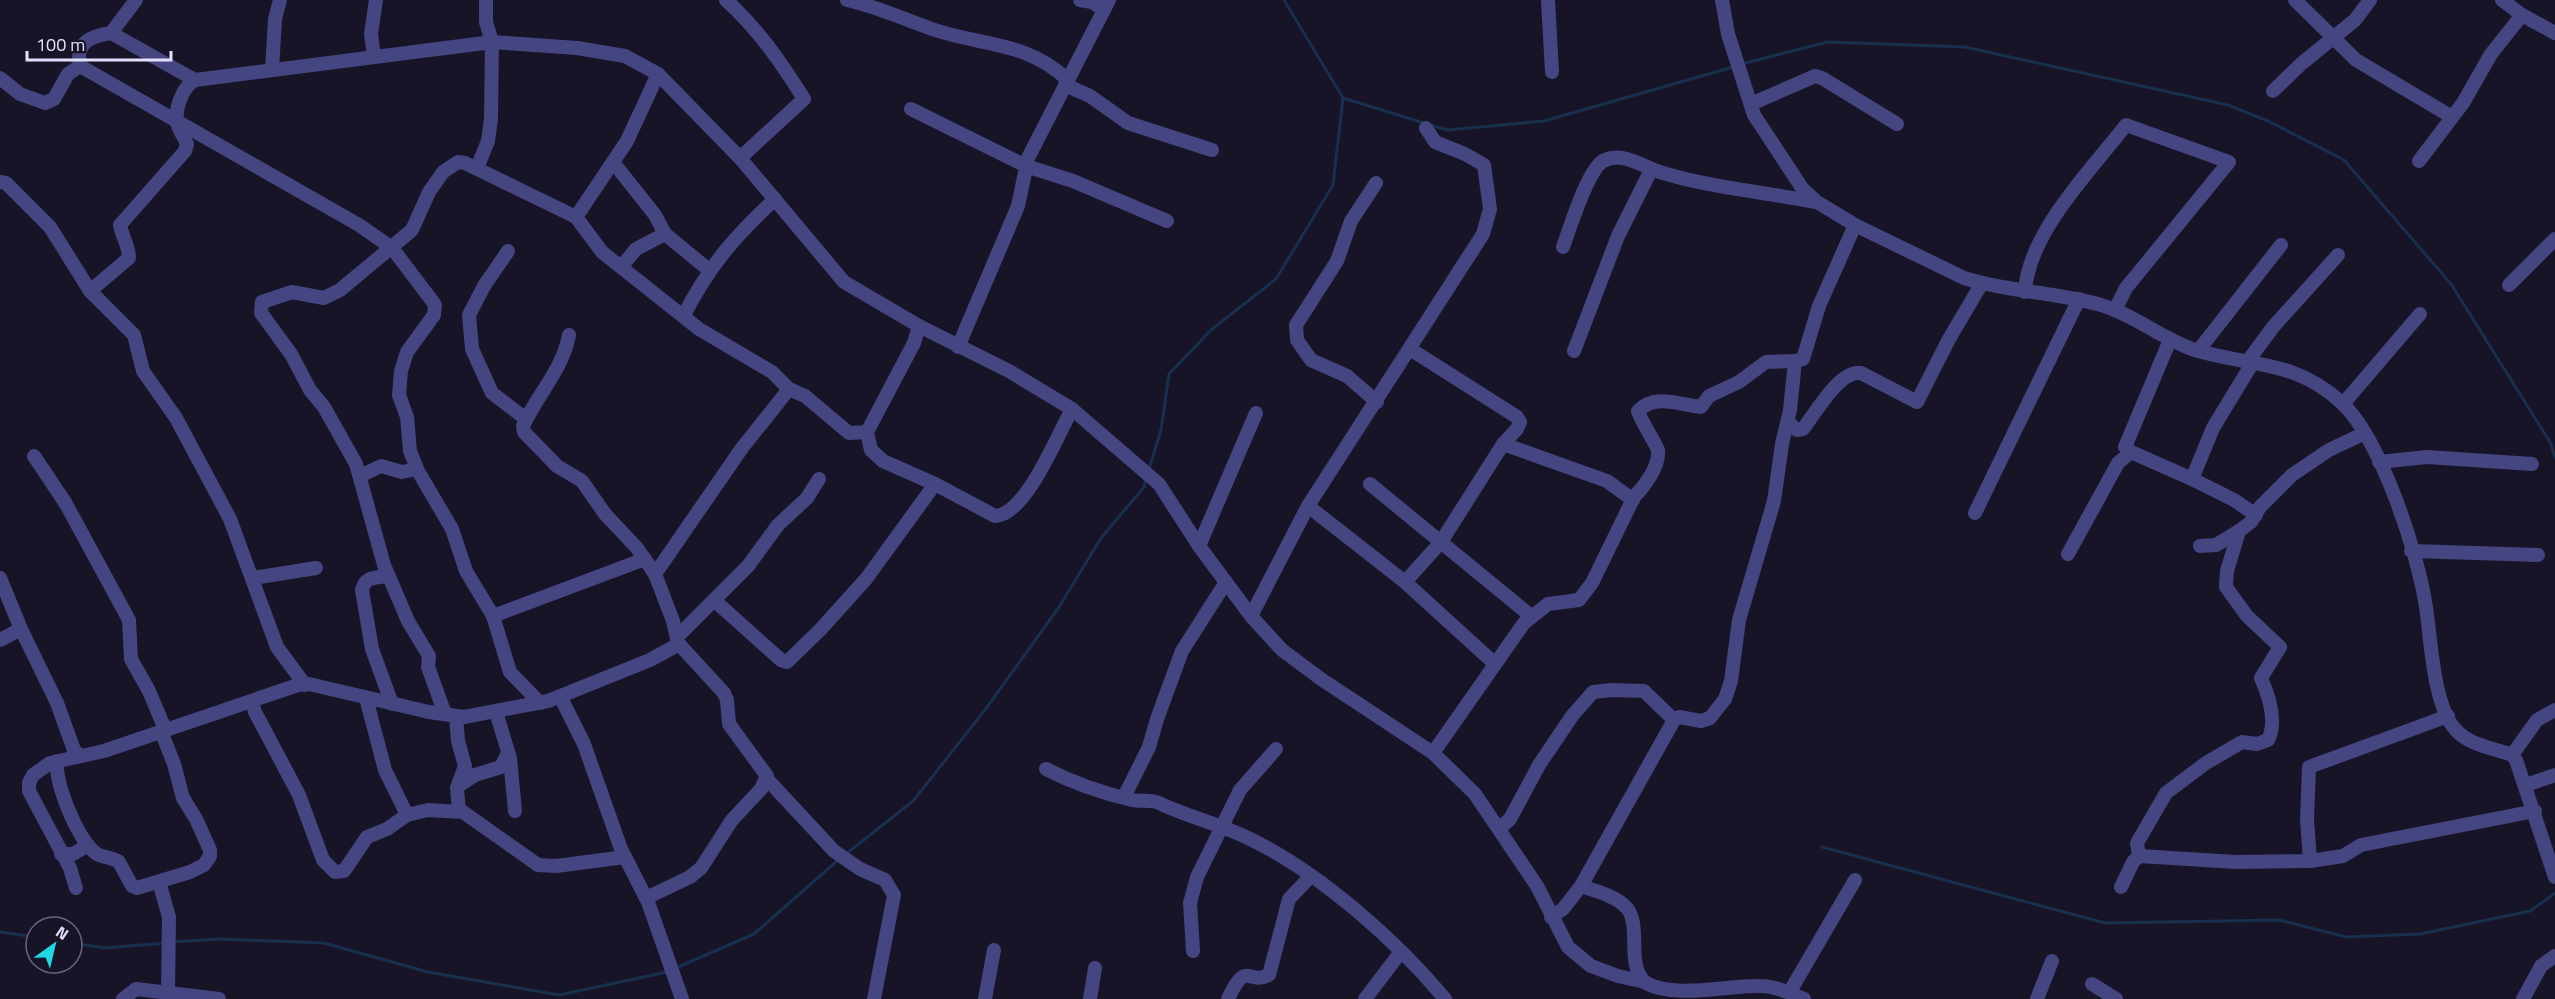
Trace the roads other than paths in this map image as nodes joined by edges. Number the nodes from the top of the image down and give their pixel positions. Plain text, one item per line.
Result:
1 (136, 0) edge
2 (280, 0) edge
3 (376, 0) edge
4 (486, 0) edge
5 (726, 0) edge
6 (848, 0) edge
7 (1080, 0) edge
8 (1548, 0) edge
9 (1722, 0) edge
10 (2295, 0) edge
11 (2370, 0) edge
12 (2502, 0) edge
13 (1106, 5) edge
14 (2522, 15) junction
15 (111, 33) junction
16 (2555, 33) edge
17 (2333, 38) junction
18 (492, 42) junction
19 (374, 57) junction
20 (80, 66) junction
21 (272, 70) junction
22 (1552, 72) dead end
23 (658, 74) junction
24 (0, 78) edge
25 (195, 80) junction
26 (1066, 82) junction
27 (2273, 91) dead end
28 (1751, 104) junction
29 (911, 109) dead end
30 (2452, 117) junction
31 (177, 123) junction
32 (1897, 124) dead end
33 (1426, 128) dead end
34 (1212, 150) dead end
35 (740, 158) junction
36 (2419, 161) dead end
37 (613, 162) junction
38 (1026, 166) junction
39 (477, 168) junction
40 (1651, 170) junction
41 (0, 182) edge
42 (1376, 183) dead end
43 (775, 199) junction
44 (1817, 202) junction
45 (576, 217) junction
46 (1167, 221) dead end
47 (1855, 225) junction
48 (665, 234) junction
49 (2555, 239) edge
50 (2282, 245) dead end
51 (1563, 247) dead end
52 (392, 248) junction
53 (508, 251) dead end
54 (2338, 255) dead end
55 (622, 266) junction
56 (709, 270) junction
57 (1982, 284) junction
58 (2509, 285) dead end
59 (90, 291) junction
60 (2025, 292) junction
61 (2079, 299) junction
62 (2115, 310) junction
63 (2421, 314) dead end
64 (684, 315) junction
65 (920, 326) junction
66 (569, 335) dead end
67 (2170, 340) junction
68 (957, 347) junction
69 (1410, 349) junction
70 (1574, 351) dead end
71 (2198, 351) junction
72 (1795, 361) junction
73 (2250, 361) junction
74 (789, 390) junction
75 (1377, 402) junction
76 (2343, 404) junction
77 (1072, 409) junction
78 (1256, 413) dead end
79 (526, 419) junction
80 (1788, 422) junction
81 (867, 432) junction
82 (2365, 433) junction
83 (1503, 444) junction
84 (2131, 452) junction
85 (34, 456) dead end
86 (2379, 462) junction
87 (2532, 464) dead end
88 (417, 469) junction
89 (360, 476) junction
90 (819, 479) dead end
91 (2192, 479) junction
92 (1370, 483) dead end
93 (935, 484) junction
94 (1633, 500) junction
95 (1308, 506) junction
96 (1976, 513) dead end
97 (2256, 515) junction
98 (2239, 531) junction
99 (1441, 542) junction
100 (1199, 546) junction
101 (2200, 546) dead end
102 (2411, 550) junction
103 (2068, 554) dead end
104 (2538, 555) dead end
105 (645, 559) junction
106 (316, 568) dead end
107 (655, 574) junction
108 (388, 576) junction
109 (0, 578) edge
110 (253, 578) junction
111 (1226, 582) junction
112 (1405, 582) junction
113 (715, 601) junction
114 (493, 616) junction
115 (1251, 616) junction
116 (1531, 616) junction
117 (21, 629) junction
118 (0, 640) edge
119 (678, 641) junction
120 (1494, 663) junction
121 (305, 685) junction
122 (560, 696) junction
123 (366, 698) junction
124 (252, 701) junction
125 (540, 703) junction
126 (392, 704) junction
127 (2555, 710) edge
128 (496, 712) junction
129 (450, 715) junction
130 (2448, 716) junction
131 (1674, 720) junction
132 (163, 730) junction
133 (1276, 749) dead end
134 (508, 753) junction
135 (1433, 753) junction
136 (79, 754) junction
137 (2512, 755) junction
138 (57, 761) junction
139 (1046, 769) dead end
140 (2555, 775) edge
141 (767, 779) junction
142 (2526, 785) junction
143 (458, 786) junction
144 (1124, 797) junction
145 (459, 811) junction
146 (515, 811) dead end
147 (2535, 811) junction
148 (407, 815) junction
149 (1223, 828) junction
150 (1499, 828) junction
151 (88, 845) junction
152 (61, 854) junction
153 (2139, 856) junction
154 (626, 857) junction
155 (2310, 861) junction
156 (1310, 877) junction
157 (2555, 877) edge
158 (1855, 880) dead end
159 (159, 882) junction
160 (1581, 886) junction
161 (2121, 887) dead end
162 (76, 888) dead end
163 (646, 898) junction
164 (1551, 917) junction
165 (994, 951) dead end
166 (1193, 951) dead end
167 (1400, 953) junction
168 (2555, 957) edge
169 (2052, 962) dead end
170 (1095, 968) dead end
171 (1645, 982) junction
172 (2092, 984) dead end
173 (168, 991) junction
174 (1789, 993) junction
175 (210, 998) edge
176 (123, 999) edge
177 (682, 999) edge
178 (874, 999) edge
179 (985, 999) edge
180 (1090, 999) edge
181 (1228, 999) edge
182 (1365, 999) edge
183 (1444, 999) edge
184 (1804, 999) edge
185 (2037, 999) edge
186 (2116, 999) edge
187 (2523, 999) edge

1 - 15 street
2 - 21 street
3 - 19 street
4 - 18 street
5 - 35 street
6 - 26 street
7 - 13 street
8 - 22 street
9 - 28 street
10 - 17 street
11 - 17 street
12 - 14 street
13 - 26 street
14 - 16 street
14 - 30 street
15 - 20 street
15 - 25 street
17 - 27 street
17 - 30 street
18 - 19 street
18 - 23 street
18 - 39 street
19 - 21 street
20 - 24 street
20 - 31 street
21 - 25 street
23 - 35 street
23 - 37 street
25 - 31 street
26 - 34 street
26 - 38 street
28 - 32 street
28 - 44 street
29 - 38 street
30 - 36 street
31 - 52 street
31 - 59 street
33 - 69 street
35 - 43 street
37 - 45 street
37 - 48 street
38 - 46 street
38 - 68 street
39 - 45 street
39 - 52 street
40 - 44 street
40 - 51 street
40 - 70 street
41 - 59 street
42 - 75 street
43 - 56 street
43 - 65 street
44 - 47 street
45 - 55 street
47 - 57 street
47 - 72 street
48 - 55 street
48 - 56 street
49 - 58 street
50 - 71 street
52 - 88 street
52 - 89 street
53 - 79 street
54 - 73 street
55 - 64 street
56 - 64 street
57 - 60 street
57 - 80 street
59 - 110 street
60 - 61 street
60 - 62 street
61 - 62 street
61 - 96 street
62 - 67 street
63 - 76 street
64 - 74 street
65 - 68 street
65 - 81 street
66 - 79 street
67 - 71 street
67 - 84 street
68 - 77 street
69 - 75 street
69 - 83 street
71 - 73 street
72 - 80 street
72 - 94 street
73 - 76 street
73 - 91 street
74 - 81 street
74 - 107 street
75 - 95 street
76 - 82 street
77 - 93 street
77 - 100 street
78 - 100 street
79 - 105 street
80 - 131 street
81 - 93 street
82 - 86 street
82 - 97 street
83 - 94 street
83 - 99 street
84 - 91 street
84 - 103 street
85 - 132 street
86 - 87 street
86 - 102 street
88 - 89 street
88 - 114 street
89 - 108 street
90 - 113 street
91 - 97 street
92 - 99 street
93 - 113 street
94 - 116 street
95 - 112 street
95 - 115 street
97 - 98 street
98 - 101 street
98 - 153 street
99 - 112 street
99 - 116 street
100 - 111 street
102 - 104 street
102 - 130 street
105 - 107 street
105 - 114 street
106 - 110 street
107 - 119 street
108 - 126 street
108 - 129 street
109 - 117 street
110 - 121 street
111 - 115 street
111 - 144 street
112 - 120 street
113 - 119 street
114 - 125 street
115 - 135 street
116 - 120 street
117 - 118 street
117 - 136 street
119 - 122 street
119 - 141 street
120 - 135 street
121 - 123 street
121 - 124 street
122 - 125 street
122 - 154 street
123 - 126 street
123 - 148 street
124 - 132 street
124 - 148 street
125 - 128 street
126 - 129 street
127 - 137 street
128 - 129 street
128 - 134 street
129 - 143 street
130 - 137 street
130 - 155 street
131 - 150 street
131 - 160 street
132 - 136 street
132 - 159 street
133 - 149 street
134 - 143 street
134 - 146 street
135 - 150 street
136 - 138 street
137 - 142 street
138 - 151 street
138 - 152 street
139 - 144 street
140 - 142 street
141 - 163 street
141 - 178 street
142 - 147 street
143 - 145 street
144 - 149 street
145 - 148 street
145 - 154 street
147 - 155 street
147 - 157 street
149 - 156 street
149 - 166 street
150 - 164 street
151 - 152 street
151 - 159 street
152 - 162 street
153 - 155 street
153 - 161 street
154 - 163 street
156 - 167 street
156 - 181 street
158 - 174 street
159 - 173 street
160 - 164 street
160 - 171 street
163 - 177 street
164 - 171 street
165 - 179 street
167 - 182 street
167 - 183 street
168 - 187 street
169 - 185 street
170 - 180 street
171 - 174 street
172 - 186 street
173 - 175 street
173 - 176 street
174 - 184 street

